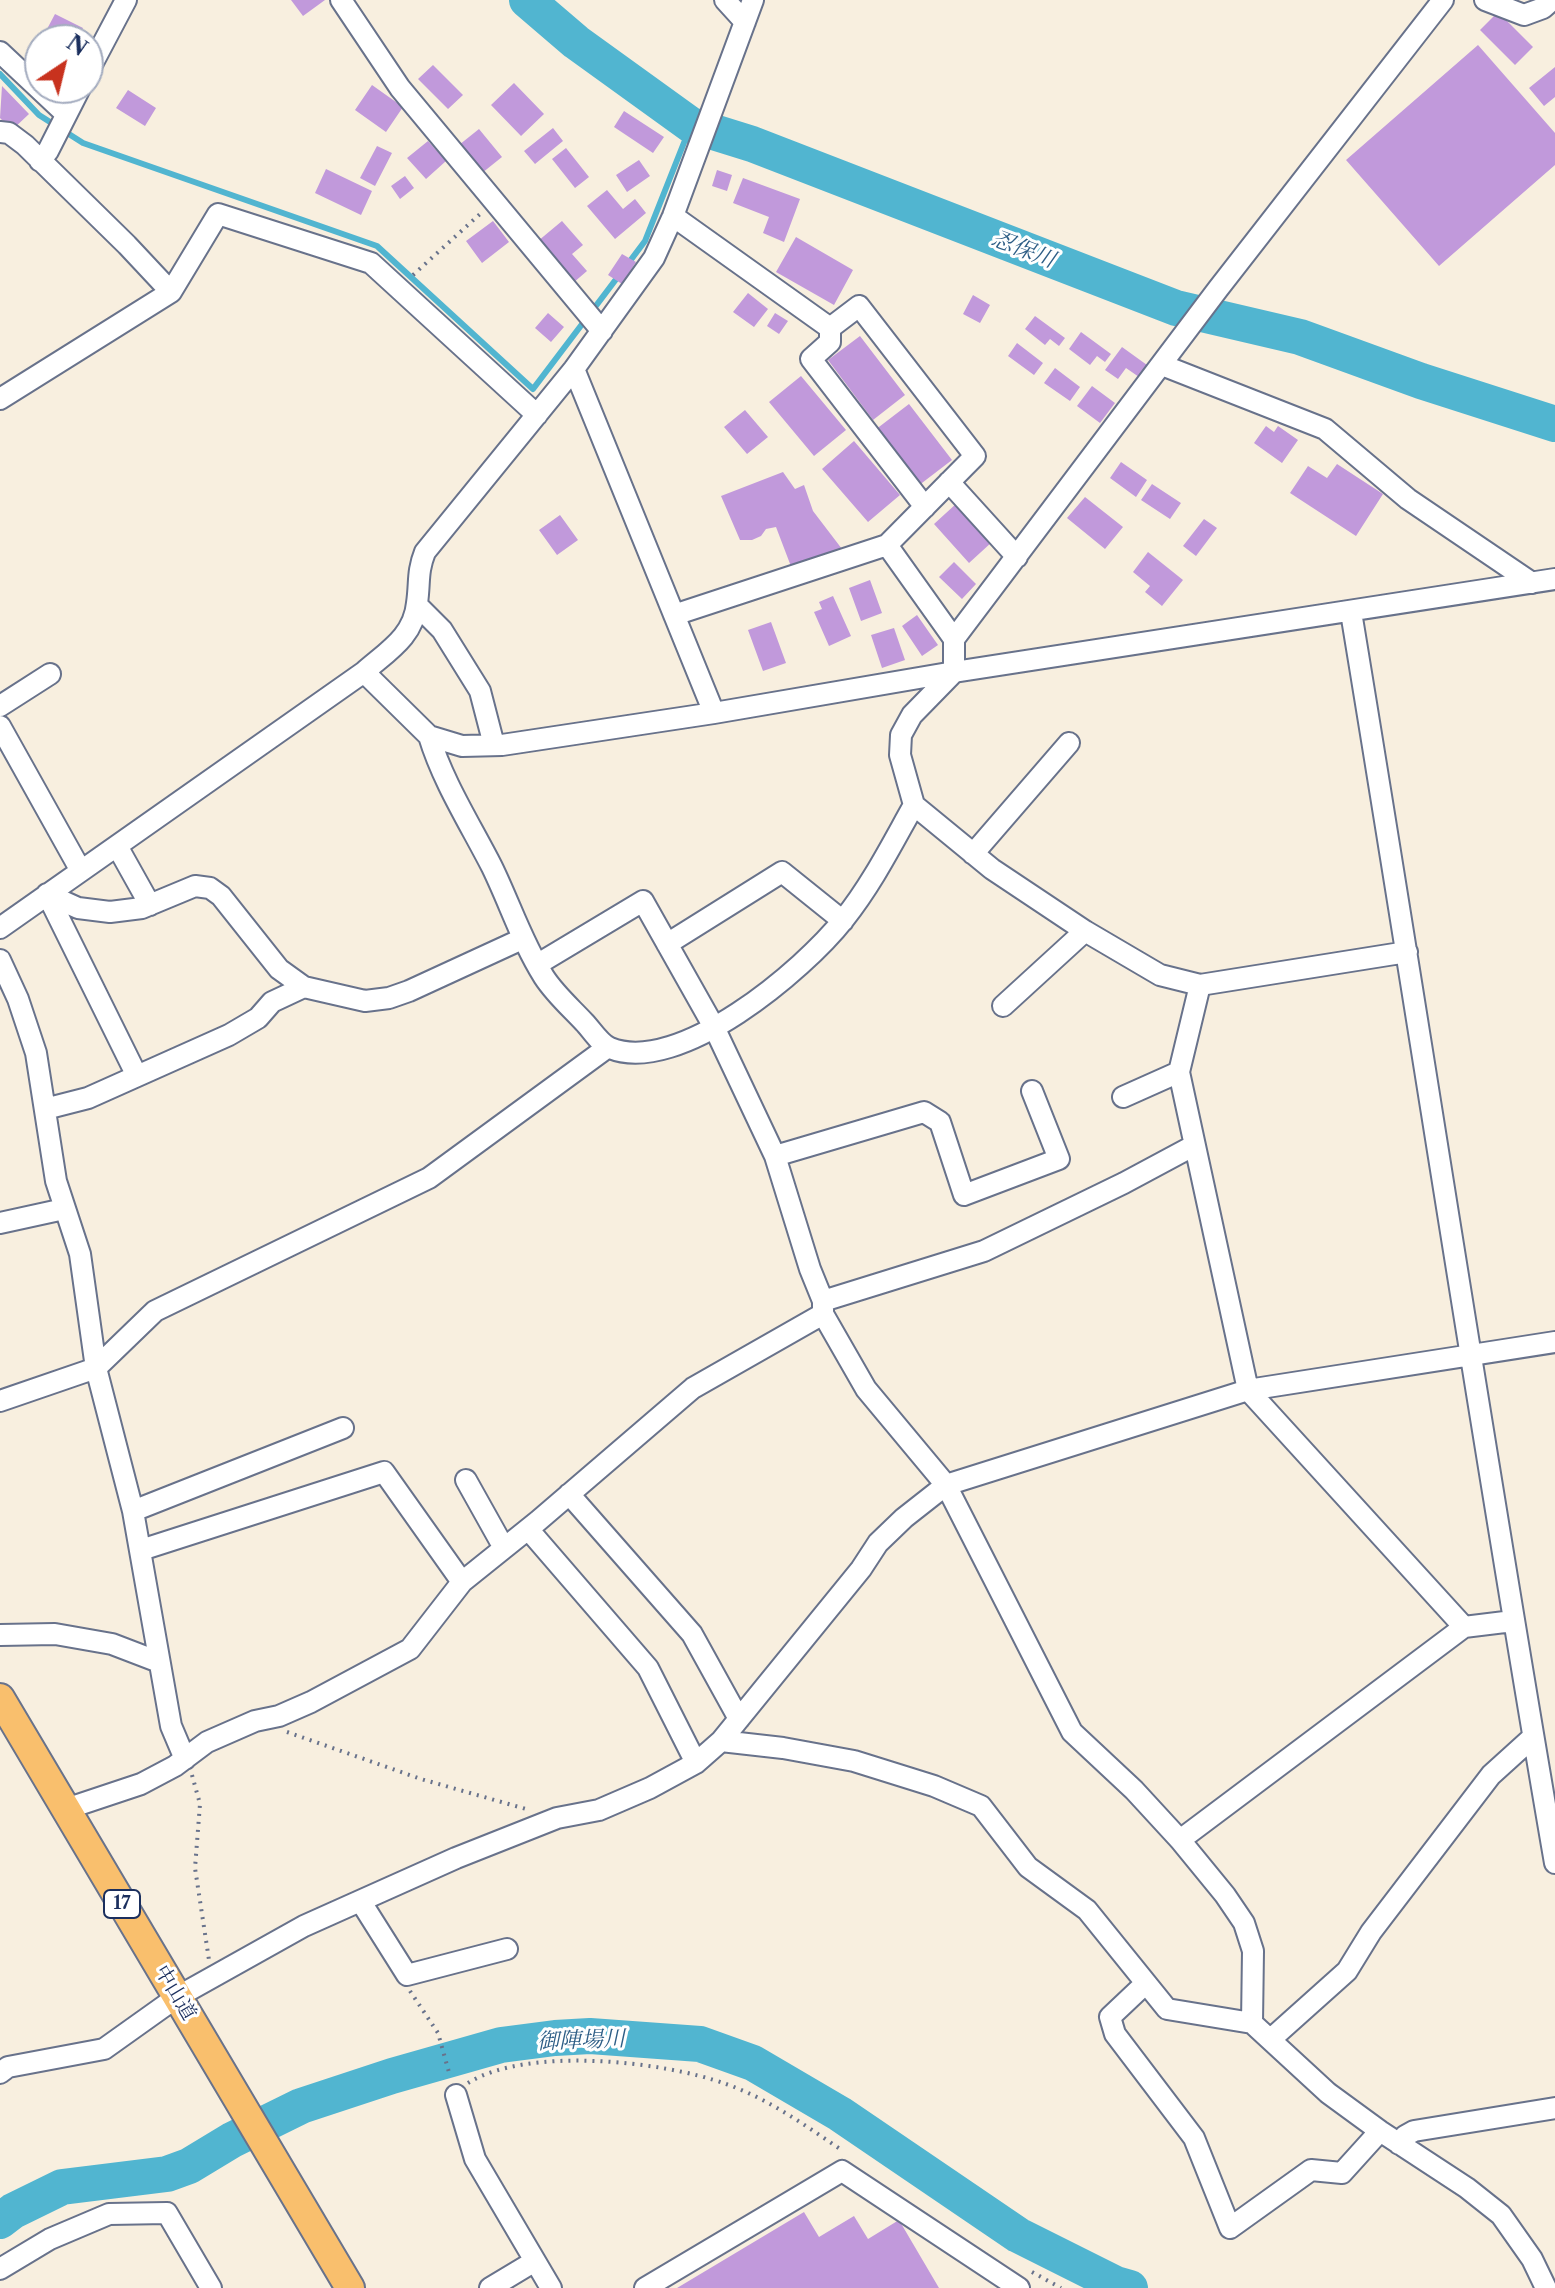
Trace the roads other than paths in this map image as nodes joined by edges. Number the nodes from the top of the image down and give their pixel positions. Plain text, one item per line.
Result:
1 (126, 0) edge
2 (341, 0) edge
3 (725, 0) edge
4 (753, 0) edge
5 (1443, 0) edge
6 (1485, 0) edge
7 (1552, 0) edge
8 (745, 22) junction
9 (104, 42) edge
10 (0, 52) edge
11 (71, 104) edge
12 (66, 114) junction
13 (0, 132) edge
14 (40, 161) junction
15 (673, 216) junction
16 (171, 292) junction
17 (830, 328) junction
18 (602, 331) junction
19 (1162, 365) junction
20 (574, 369) junction
21 (2, 395) edge
22 (537, 415) junction
23 (949, 482) junction
24 (925, 507) junction
25 (887, 545) junction
26 (1017, 557) junction
27 (1555, 579) edge
28 (1532, 583) junction
29 (417, 605) junction
30 (1351, 612) junction
31 (674, 615) junction
32 (954, 639) junction
33 (364, 672) junction
34 (954, 672) junction
35 (50, 674) dead end
36 (0, 706) edge
37 (714, 713) junction
38 (0, 726) edge
39 (429, 736) junction
40 (1069, 743) dead end
41 (494, 745) junction
42 (914, 805) junction
43 (117, 846) junction
44 (973, 854) junction
45 (81, 871) junction
46 (47, 894) junction
47 (150, 905) junction
48 (843, 921) junction
49 (0, 928) edge
50 (1085, 931) junction
51 (522, 939) junction
52 (667, 944) junction
53 (1407, 952) junction
54 (0, 960) edge
55 (538, 964) junction
56 (1200, 985) junction
57 (304, 987) junction
58 (1003, 1006) dead end
59 (714, 1027) junction
60 (608, 1047) junction
61 (1179, 1072) junction
62 (137, 1076) junction
63 (1032, 1091) dead end
64 (1123, 1097) dead end
65 (45, 1109) junction
66 (1193, 1146) junction
67 (775, 1156) junction
68 (64, 1209) junction
69 (0, 1223) edge
70 (823, 1308) junction
71 (1555, 1342) edge
72 (1470, 1356) junction
73 (96, 1368) junction
74 (1248, 1390) junction
75 (0, 1401) edge
76 (343, 1428) dead end
77 (466, 1480) dead end
78 (946, 1485) junction
79 (569, 1494) junction
80 (133, 1511) junction
81 (528, 1529) junction
82 (504, 1548) junction
83 (141, 1550) junction
84 (462, 1582) junction
85 (1513, 1621) junction
86 (1464, 1627) junction
87 (0, 1635) edge
88 (159, 1662) junction
89 (0, 1698) edge
90 (739, 1719) junction
91 (1533, 1737) junction
92 (721, 1741) junction
93 (185, 1759) junction
94 (696, 1763) junction
95 (66, 1809) junction
96 (1180, 1840) junction
97 (1555, 1863) edge
98 (361, 1902) junction
99 (507, 1949) dead end
100 (1146, 1983) junction
101 (177, 1997) junction
102 (1252, 2023) junction
103 (1271, 2039) junction
104 (0, 2073) edge
105 (454, 2088) road end
106 (1555, 2108) edge
107 (1380, 2131) junction
108 (1399, 2144) junction
109 (535, 2261) junction
110 (0, 2269) edge
111 (211, 2288) edge
112 (350, 2288) edge
113 (490, 2288) edge
114 (551, 2288) edge
115 (645, 2288) edge
116 (1019, 2288) edge
117 (1546, 2288) edge

1 - 9 street
2 - 18 street
3 - 8 street
4 - 8 street
5 - 19 street
6 - 7 street
8 - 15 street
10 - 12 street
11 - 12 street
12 - 14 street
13 - 14 street
14 - 16 street
15 - 17 street
15 - 18 street
16 - 21 street
16 - 22 street
17 - 23 street
17 - 24 street
18 - 20 street
19 - 26 street
19 - 28 street
20 - 22 street
20 - 31 street
22 - 29 street
23 - 24 street
23 - 26 street
24 - 25 street
25 - 31 street
25 - 32 street
26 - 32 street
27 - 28 street
28 - 30 street
29 - 33 street
29 - 41 street
30 - 34 street
30 - 53 street
31 - 37 street
32 - 34 street
33 - 39 street
33 - 43 street
34 - 37 street
34 - 42 street
35 - 36 street
37 - 41 street
38 - 45 street
39 - 41 street
39 - 51 street
40 - 44 street
42 - 44 street
42 - 48 street
43 - 45 street
43 - 47 street
44 - 50 street
45 - 46 street
46 - 47 street
46 - 49 street
46 - 62 street
47 - 57 street
48 - 52 street
48 - 59 street
50 - 56 street
50 - 58 street
51 - 55 street
51 - 57 street
52 - 55 street
52 - 59 street
53 - 56 street
53 - 72 street
54 - 65 street
55 - 60 street
56 - 61 street
57 - 62 street
59 - 60 street
59 - 67 street
60 - 73 street
61 - 64 street
61 - 66 street
62 - 65 street
63 - 67 street
65 - 68 street
66 - 70 street
66 - 74 street
67 - 70 street
68 - 69 street
68 - 73 street
70 - 78 street
70 - 79 street
71 - 72 street
72 - 74 street
72 - 85 street
73 - 75 street
73 - 80 street
74 - 78 street
74 - 86 street
76 - 80 street
77 - 82 street
78 - 90 street
78 - 96 street
79 - 81 street
79 - 90 street
80 - 83 street
81 - 82 street
81 - 94 street
82 - 84 street
83 - 84 street
83 - 88 street
84 - 93 street
85 - 86 street
85 - 91 street
86 - 96 street
87 - 88 street
88 - 93 street
89 - 95 highway, 中山道 / 17
90 - 92 street
91 - 97 street
91 - 103 street
92 - 94 street
92 - 100 street
93 - 95 street
94 - 98 street
95 - 101 highway, 中山道 / 17
96 - 102 street
98 - 99 street
98 - 101 street
100 - 102 street
100 - 107 street
101 - 104 street
101 - 112 highway, 中山道 / 17
102 - 103 street
103 - 107 street
105 - 109 street
106 - 108 street
107 - 108 street
108 - 117 street
109 - 113 street
109 - 114 street
110 - 111 street
115 - 116 street

